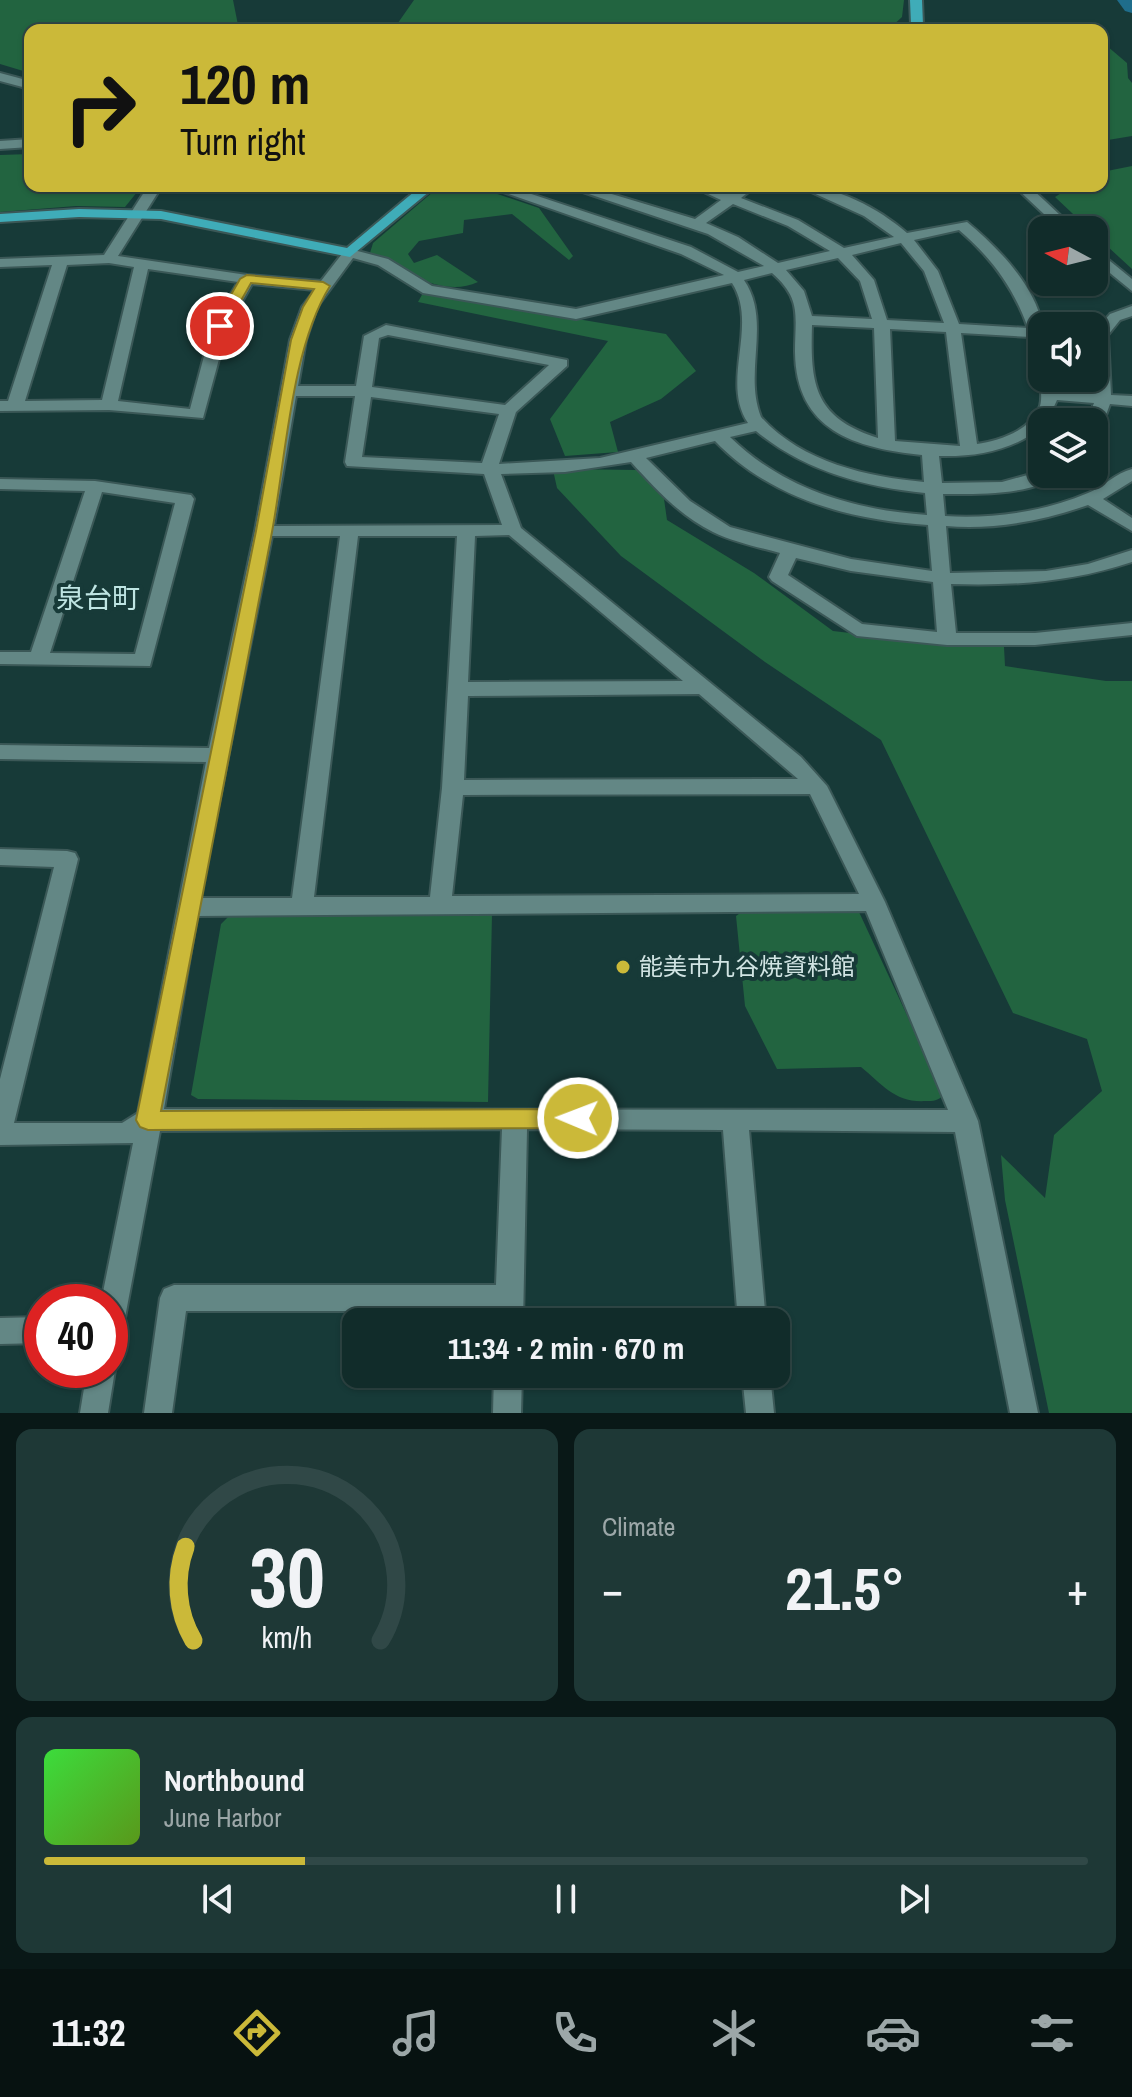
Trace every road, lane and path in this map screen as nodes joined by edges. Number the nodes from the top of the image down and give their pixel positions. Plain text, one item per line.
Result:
1 (916, 0) edge
2 (917, 24) edge
3 (0, 77) edge
4 (24, 83) edge
5 (24, 143) edge
6 (0, 145) edge
7 (151, 192) edge
8 (422, 192) edge
9 (511, 192) edge
10 (577, 192) edge
11 (595, 192) edge
12 (715, 192) edge
13 (740, 192) edge
14 (819, 192) edge
15 (1028, 192) edge
16 (732, 198) junction
17 (554, 206) junction
18 (138, 214) junction
19 (1054, 216) edge
20 (0, 218) edge
21 (695, 225) junction
22 (902, 237) junction
23 (841, 252) junction
24 (350, 253) junction
25 (109, 259) junction
26 (61, 260) junction
27 (0, 263) edge
28 (142, 263) junction
29 (1108, 265) edge
30 (772, 268) junction
31 (736, 278) junction
32 (247, 279) junction
33 (323, 286) junction
34 (1132, 287) edge
35 (1132, 311) edge
36 (1029, 312) edge
37 (805, 320) junction
38 (881, 324) junction
39 (953, 329) junction
40 (1028, 333) edge
41 (289, 391) junction
42 (364, 391) junction
43 (1050, 392) edge
44 (1073, 392) edge
45 (1103, 400) junction
46 (1132, 401) edge
47 (109, 405) junction
48 (7, 406) edge
49 (1100, 408) edge
50 (509, 410) junction
51 (759, 425) junction
52 (718, 434) junction
53 (887, 446) junction
54 (969, 449) junction
55 (930, 451) junction
56 (635, 456) junction
57 (490, 467) junction
58 (1132, 474) edge
59 (1028, 482) edge
60 (0, 484) edge
61 (95, 486) junction
62 (933, 487) junction
63 (1093, 500) junction
64 (936, 522) junction
65 (1132, 526) edge
66 (350, 529) junction
67 (466, 529) junction
68 (513, 530) junction
69 (264, 531) junction
70 (790, 551) junction
71 (1132, 556) edge
72 (940, 577) junction
73 (1132, 629) edge
74 (947, 639) junction
75 (39, 657) junction
76 (0, 658) edge
77 (702, 687) junction
78 (458, 689) junction
79 (0, 752) edge
80 (218, 755) junction
81 (817, 786) junction
82 (453, 788) junction
83 (0, 857) edge
84 (874, 902) junction
85 (302, 905) junction
86 (440, 906) junction
87 (187, 907) junction
88 (515, 1118) junction
89 (148, 1120) junction
90 (735, 1120) junction
91 (965, 1121) junction
92 (0, 1131) edge
93 (117, 1284) edge
94 (454, 1308) edge
95 (510, 1308) edge
96 (751, 1308) edge
97 (24, 1330) edge
98 (0, 1331) edge
99 (98, 1388) edge
100 (508, 1388) edge
101 (757, 1388) edge
102 (94, 1413) edge
103 (158, 1413) edge
104 (507, 1413) edge
105 (760, 1413) edge
106 (1024, 1413) edge

1 - 2 main road
3 - 4 street
5 - 6 street
7 - 18 street
8 - 24 main road
9 - 17 street
10 - 17 street
11 - 21 street
12 - 16 street
13 - 16 street
14 - 22 street
15 - 19 street
16 - 21 street
16 - 23 street
17 - 31 street
18 - 20 main road
18 - 24 main road
18 - 25 street
21 - 30 street
22 - 23 street
22 - 36 street
22 - 39 street
23 - 30 street
23 - 38 street
24 - 31 street
24 - 33 street
25 - 26 street
25 - 28 street
26 - 27 street
26 - 48 street
28 - 32 street
28 - 47 street
29 - 34 street
30 - 31 street
30 - 37 street
31 - 51 street
32 - 33 street
32 - 47 street
33 - 41 street
35 - 45 street
37 - 38 street
37 - 53 street
38 - 39 street
38 - 53 street
39 - 40 street
39 - 54 street
41 - 42 street
41 - 69 street
42 - 50 street
42 - 50 street
42 - 57 street
43 - 54 street
44 - 45 street
45 - 46 street
45 - 49 street
47 - 48 street
50 - 57 street
51 - 52 street
51 - 62 street
52 - 56 street
52 - 64 street
53 - 55 street
54 - 55 street
55 - 62 street
56 - 57 street
56 - 70 street
57 - 68 street
58 - 63 street
59 - 62 street
60 - 61 street
61 - 75 street
61 - 75 street
62 - 64 street
63 - 64 street
63 - 65 street
64 - 72 street
66 - 67 street
66 - 69 street
66 - 85 street
67 - 68 street
67 - 78 street
68 - 77 street
69 - 80 street
70 - 72 street
70 - 74 street
71 - 72 street
72 - 74 street
73 - 74 street
75 - 76 street
77 - 78 street
77 - 81 street
78 - 82 street
79 - 80 street
80 - 87 street
81 - 82 street
81 - 84 street
82 - 86 street
83 - 92 street
84 - 86 street
84 - 91 street
85 - 86 street
85 - 87 street
87 - 89 street
88 - 89 street
88 - 90 street
88 - 95 street
89 - 92 street
89 - 93 street
90 - 91 street
90 - 96 street
91 - 106 street
94 - 103 street
97 - 98 street
99 - 102 street
100 - 104 street
101 - 105 street

